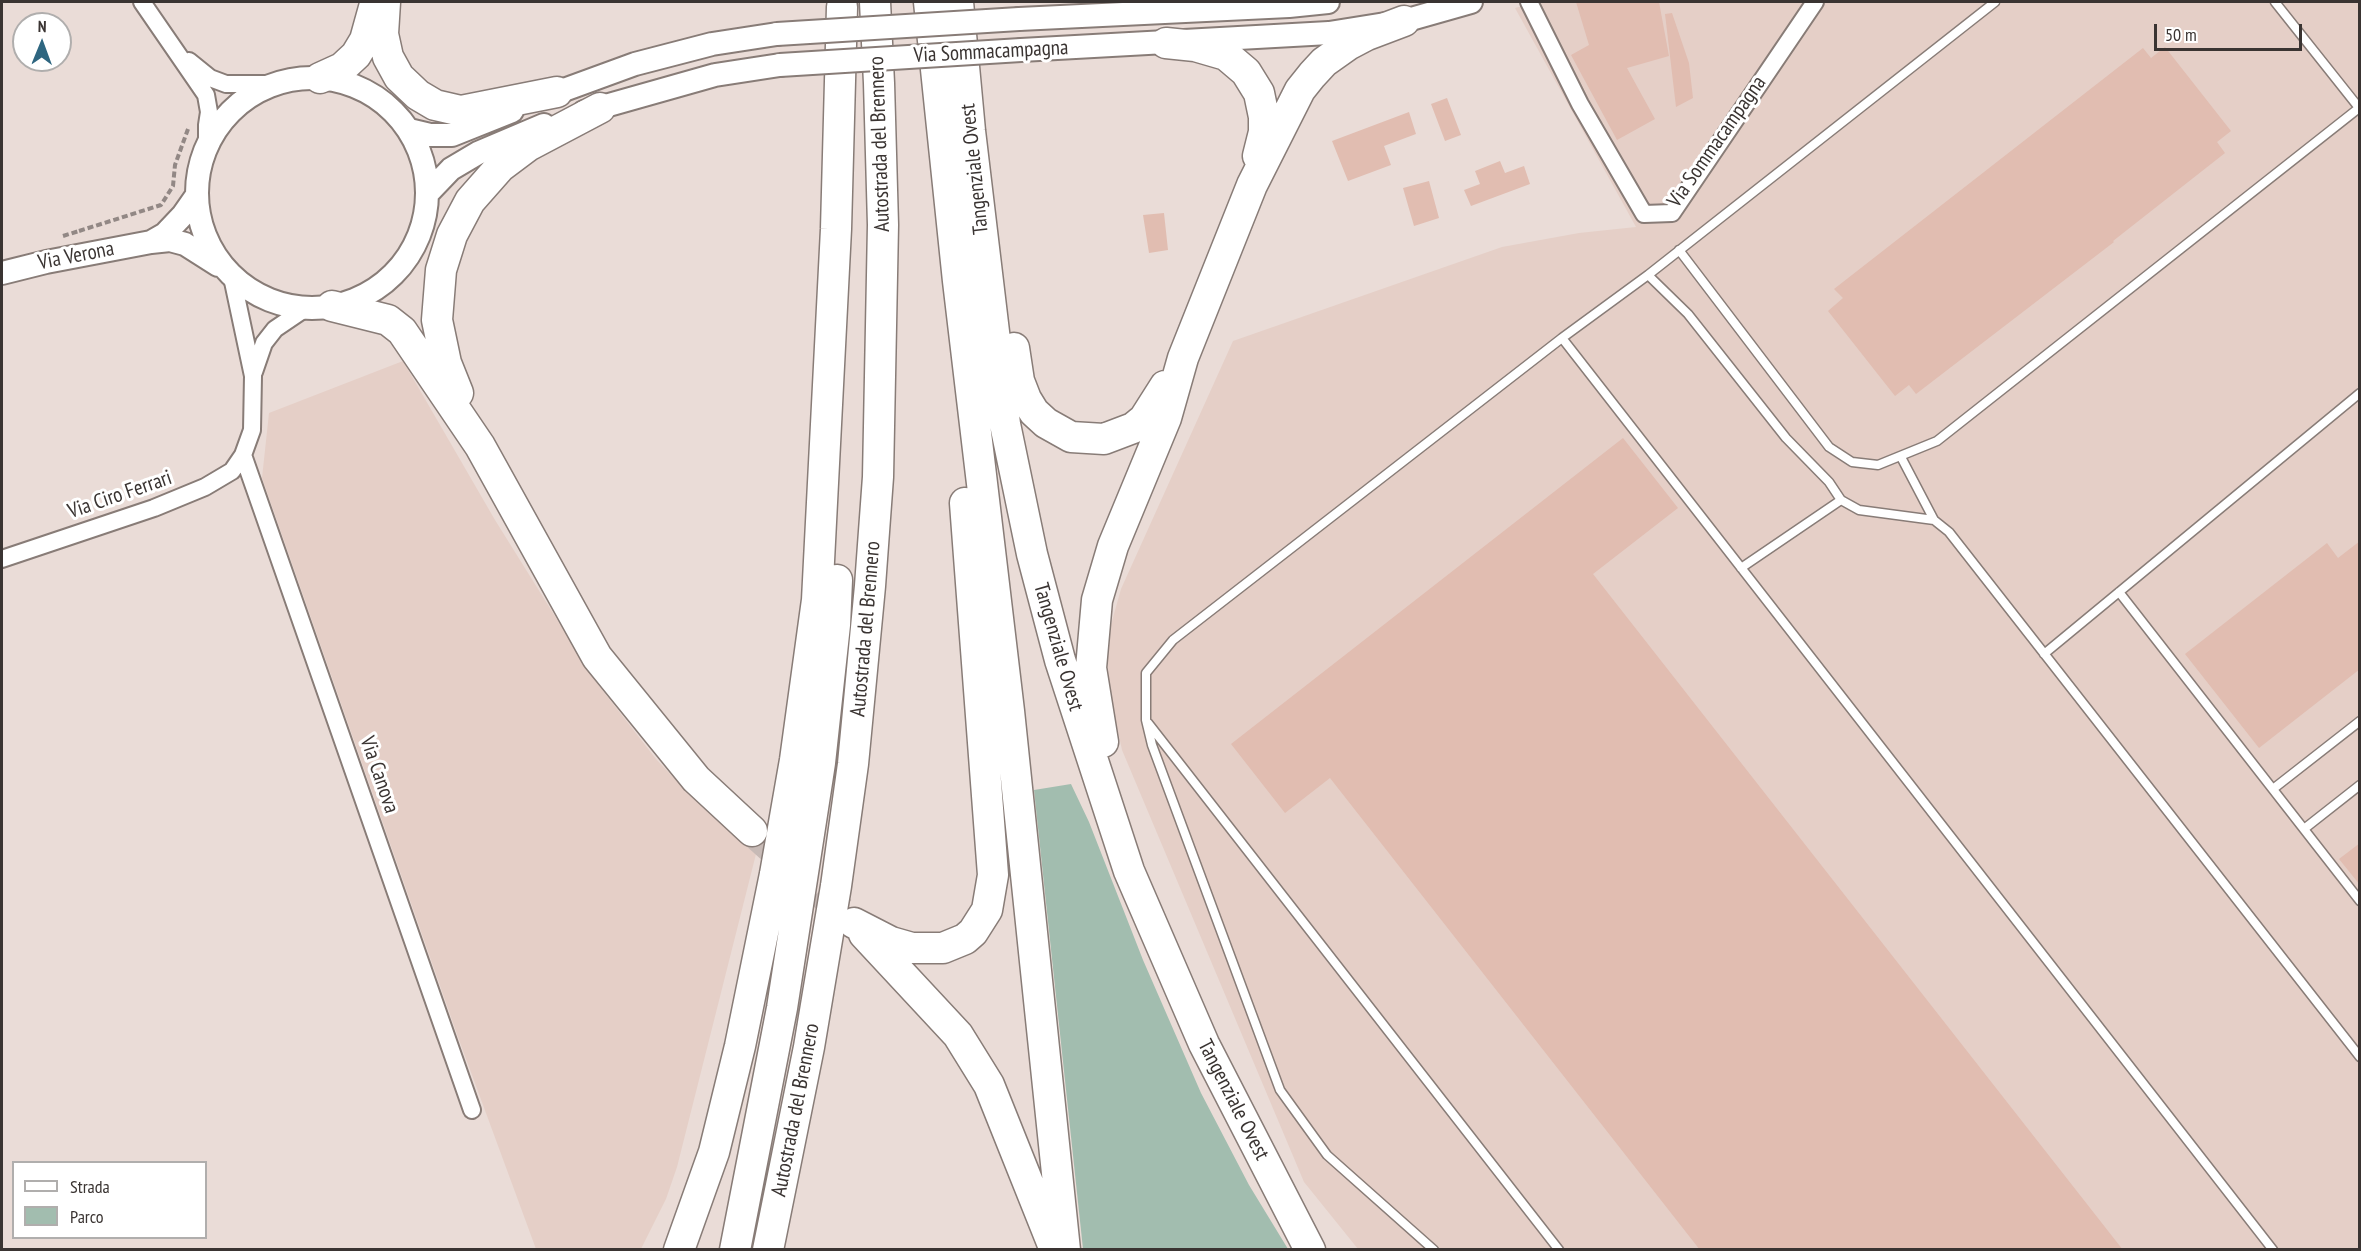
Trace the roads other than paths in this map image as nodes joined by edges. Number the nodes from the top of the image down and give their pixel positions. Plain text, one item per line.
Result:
1 (142, 2) edge
2 (376, 2) edge
3 (385, 2) edge
4 (874, 2) edge
5 (929, 2) edge
6 (958, 2) edge
7 (1328, 2) edge
8 (1471, 2) edge
9 (1529, 2) edge
10 (1815, 2) edge
11 (1995, 2) edge
12 (2275, 2) edge
13 (842, 4) edge
14 (1404, 21) junction
15 (1166, 43) junction
16 (175, 48) junction
17 (320, 78) junction
18 (273, 84) junction
19 (557, 92) junction
20 (600, 108) junction
21 (2359, 108) edge
22 (409, 130) junction
23 (970, 130) junction
24 (207, 145) junction
25 (1252, 185) junction
26 (428, 193) junction
27 (196, 195) junction
28 (151, 242) junction
29 (1679, 250) junction
30 (2, 273) edge
31 (230, 274) junction
32 (1648, 275) junction
33 (957, 281) junction
34 (319, 307) junction
35 (1562, 338) junction
36 (1183, 358) junction
37 (253, 376) junction
38 (2360, 393) edge
39 (480, 446) junction
40 (243, 455) junction
41 (1901, 457) junction
42 (1841, 500) junction
43 (1934, 520) junction
44 (2, 559) edge
45 (1741, 568) junction
46 (2119, 592) junction
47 (2044, 654) junction
48 (1146, 720) junction
49 (2360, 721) edge
50 (2360, 785) edge
51 (2273, 789) junction
52 (2304, 829) junction
53 (752, 831) tunnel mouth
54 (1129, 872) junction
55 (2360, 901) edge
56 (2360, 1058) edge
57 (472, 1110) dead end
58 (679, 1250) edge
59 (735, 1250) edge
60 (768, 1250) edge
61 (1055, 1250) edge
62 (1065, 1250) edge
63 (1310, 1250) edge
64 (1434, 1250) edge
65 (1559, 1250) edge
66 (2273, 1250) edge

1 - 16 street
2 - 17 highway
3 - 19 highway
4 - 60 highway, Autostrada del Brennero
5 - 33 highway, Tangenziale Ovest
6 - 23 highway, Tangenziale Ovest
7 - 19 street, Via Sommacampagna, bridge
8 - 14 street, Via Sommacampagna
9 - 10 street, Via Sommacampagna
11 - 29 lane
12 - 21 lane
13 - 58 highway
13 - 59 highway, Autostrada del Brennero
14 - 15 street, Via Sommacampagna
14 - 25 highway
15 - 20 street, Via Sommacampagna, bridge
15 - 25 highway
16 - 18 street
16 - 24 street
17 - 18 street
17 - 22 street
18 - 24 street
19 - 22 street, Via Sommacampagna
20 - 26 street, Via Sommacampagna
20 - 39 highway
21 - 41 lane
22 - 26 street
23 - 36 highway
23 - 54 highway, Tangenziale Ovest
24 - 27 street
25 - 36 highway
26 - 34 street
27 - 28 street
27 - 31 street
28 - 30 street, Via Verona
28 - 31 street
29 - 32 lane
29 - 41 lane
31 - 34 street
31 - 37 street
32 - 35 lane
32 - 42 lane
33 - 61 highway
33 - 62 highway, Tangenziale Ovest
34 - 37 street
34 - 39 highway
35 - 45 lane
35 - 48 lane
36 - 54 highway
37 - 40 street
38 - 46 lane
39 - 53 highway
40 - 44 street, Via Ciro Ferrari
40 - 57 street, Via Canova
41 - 43 lane
42 - 43 lane
42 - 45 lane
43 - 47 lane
45 - 66 lane
46 - 47 lane
46 - 51 lane
47 - 56 lane
48 - 64 lane
48 - 65 lane
49 - 51 lane
50 - 52 lane
51 - 52 lane
52 - 55 lane
54 - 63 highway, Tangenziale Ovest

